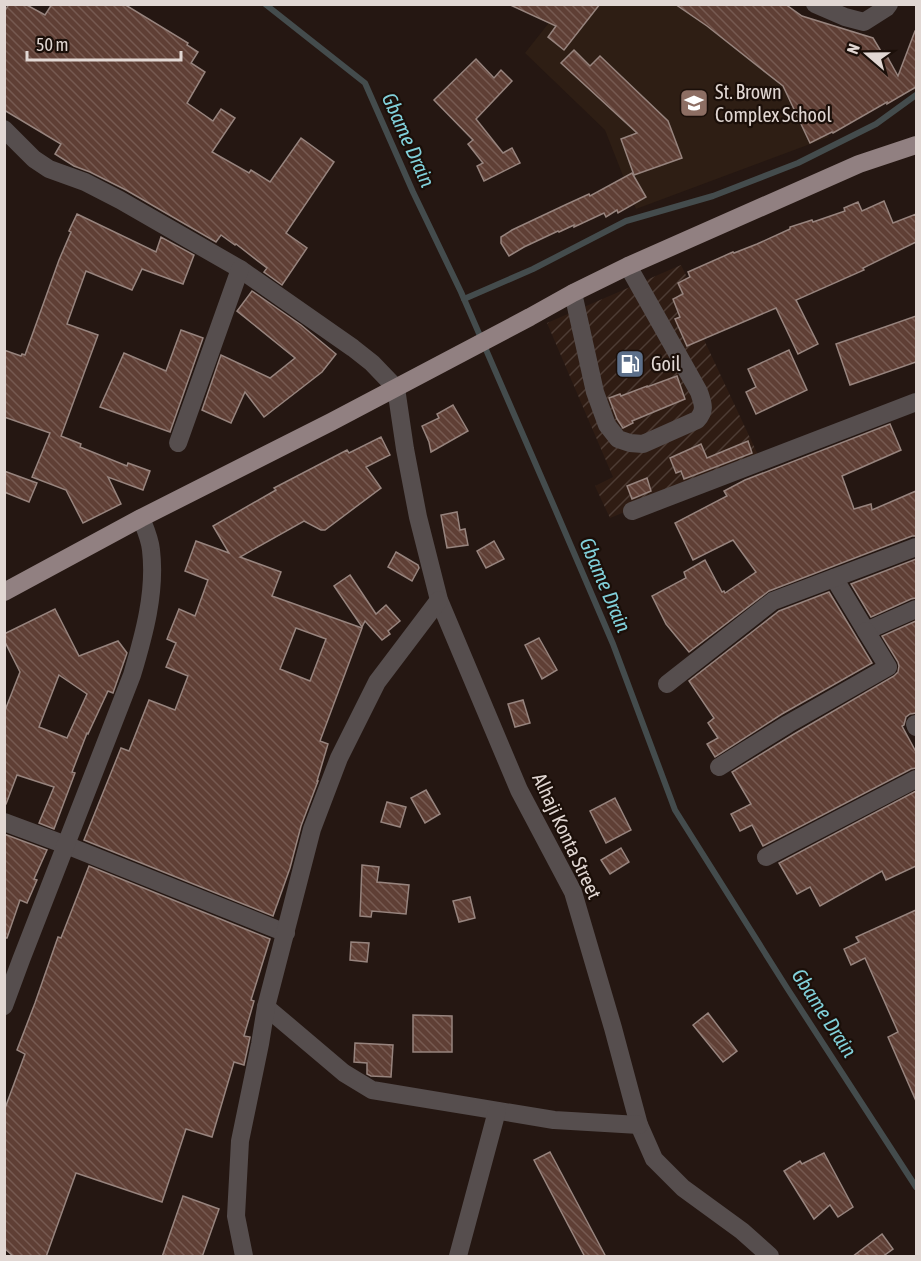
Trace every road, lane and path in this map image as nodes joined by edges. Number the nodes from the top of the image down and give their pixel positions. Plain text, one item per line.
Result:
1 (814, 4) edge
2 (889, 4) edge
3 (4, 129) edge
4 (916, 145) edge
5 (628, 266) junction
6 (240, 269) junction
7 (573, 293) junction
8 (396, 388) junction
9 (916, 402) edge
10 (178, 443) dead end
11 (632, 511) dead end
12 (141, 518) junction
13 (916, 547) edge
14 (834, 578) junction
15 (4, 592) edge
16 (439, 600) junction
17 (916, 609) edge
18 (866, 631) junction
19 (667, 684) dead end
20 (719, 767) dead end
21 (916, 779) edge
22 (4, 822) edge
23 (66, 845) junction
24 (766, 857) dead end
25 (286, 933) junction
26 (4, 1006) edge
27 (266, 1007) junction
28 (497, 1111) junction
29 (639, 1125) junction
30 (244, 1257) edge
31 (458, 1257) edge
32 (770, 1257) edge

1 - 2 street
3 - 6 street
4 - 5 main road
5 - 7 main road
5 - 7 street
6 - 8 street
6 - 10 street
7 - 8 main road
8 - 12 main road
8 - 16 street, Alhaji Konta Street
9 - 11 street
12 - 15 main road
12 - 23 street
13 - 14 street
14 - 18 street
14 - 19 street
16 - 25 street
16 - 29 street, Alhaji Konta Street
17 - 18 street
18 - 20 street
21 - 24 street
22 - 23 street
23 - 25 street
23 - 26 street
25 - 27 street
27 - 28 street
27 - 30 street
28 - 29 street
28 - 31 street
29 - 32 street, Alhaji Konta Street

